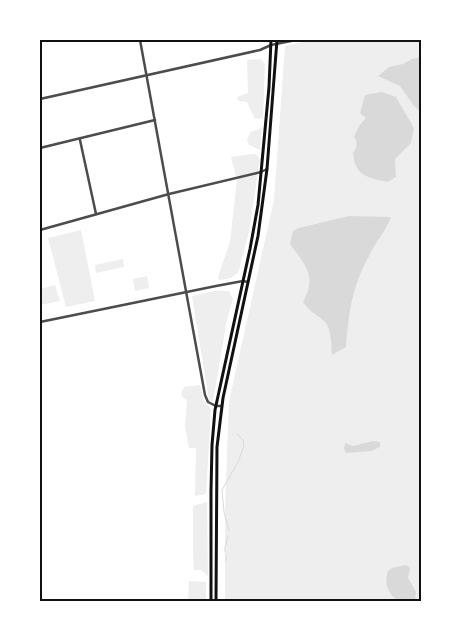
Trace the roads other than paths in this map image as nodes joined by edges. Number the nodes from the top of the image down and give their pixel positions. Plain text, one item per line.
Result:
1 (140, 40) edge
2 (271, 40) edge
3 (296, 40) edge
4 (277, 42) edge
5 (271, 45) junction
6 (146, 75) junction
7 (40, 99) edge
8 (155, 120) junction
9 (80, 140) junction
10 (40, 148) edge
11 (267, 168) junction
12 (261, 172) junction
13 (169, 194) junction
14 (96, 214) junction
15 (40, 230) edge
16 (243, 281) junction
17 (248, 282) junction
18 (186, 292) junction
19 (40, 322) edge
20 (216, 406) junction
21 (222, 406) junction
22 (211, 601) edge
23 (216, 601) edge

1 - 6 street
2 - 5 main road
3 - 4 street
4 - 5 street
4 - 11 main road
5 - 6 street
5 - 12 main road
6 - 7 street
6 - 8 street
8 - 9 street
8 - 13 street
9 - 10 street
9 - 14 street
11 - 12 street
11 - 17 main road
12 - 13 street
12 - 16 main road
13 - 14 street
13 - 18 street
14 - 15 street
16 - 17 street
16 - 18 street
16 - 20 main road
17 - 21 main road
18 - 19 street
18 - 20 street
20 - 21 street
20 - 22 main road
21 - 23 main road

